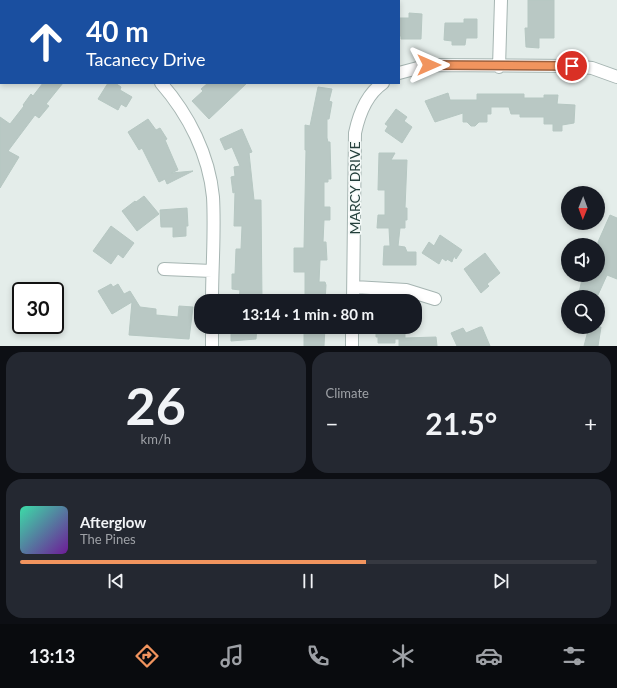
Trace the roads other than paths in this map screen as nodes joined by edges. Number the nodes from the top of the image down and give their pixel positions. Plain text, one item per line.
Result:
1 (501, 0) edge
2 (499, 67) junction
3 (400, 73) edge
4 (617, 77) edge
5 (162, 84) edge
6 (379, 84) edge
7 (164, 269) dead end
8 (212, 271) junction
9 (354, 287) junction
10 (212, 294) edge
11 (354, 294) edge
12 (435, 299) dead end
13 (212, 334) edge
14 (352, 334) edge
15 (212, 346) edge
16 (352, 346) edge

1 - 2 street
2 - 3 street
2 - 4 street
5 - 8 street
6 - 9 street, MARCY DRIVE
7 - 8 street
8 - 10 street
9 - 11 street, MARCY DRIVE
9 - 12 street
13 - 15 street
14 - 16 street

